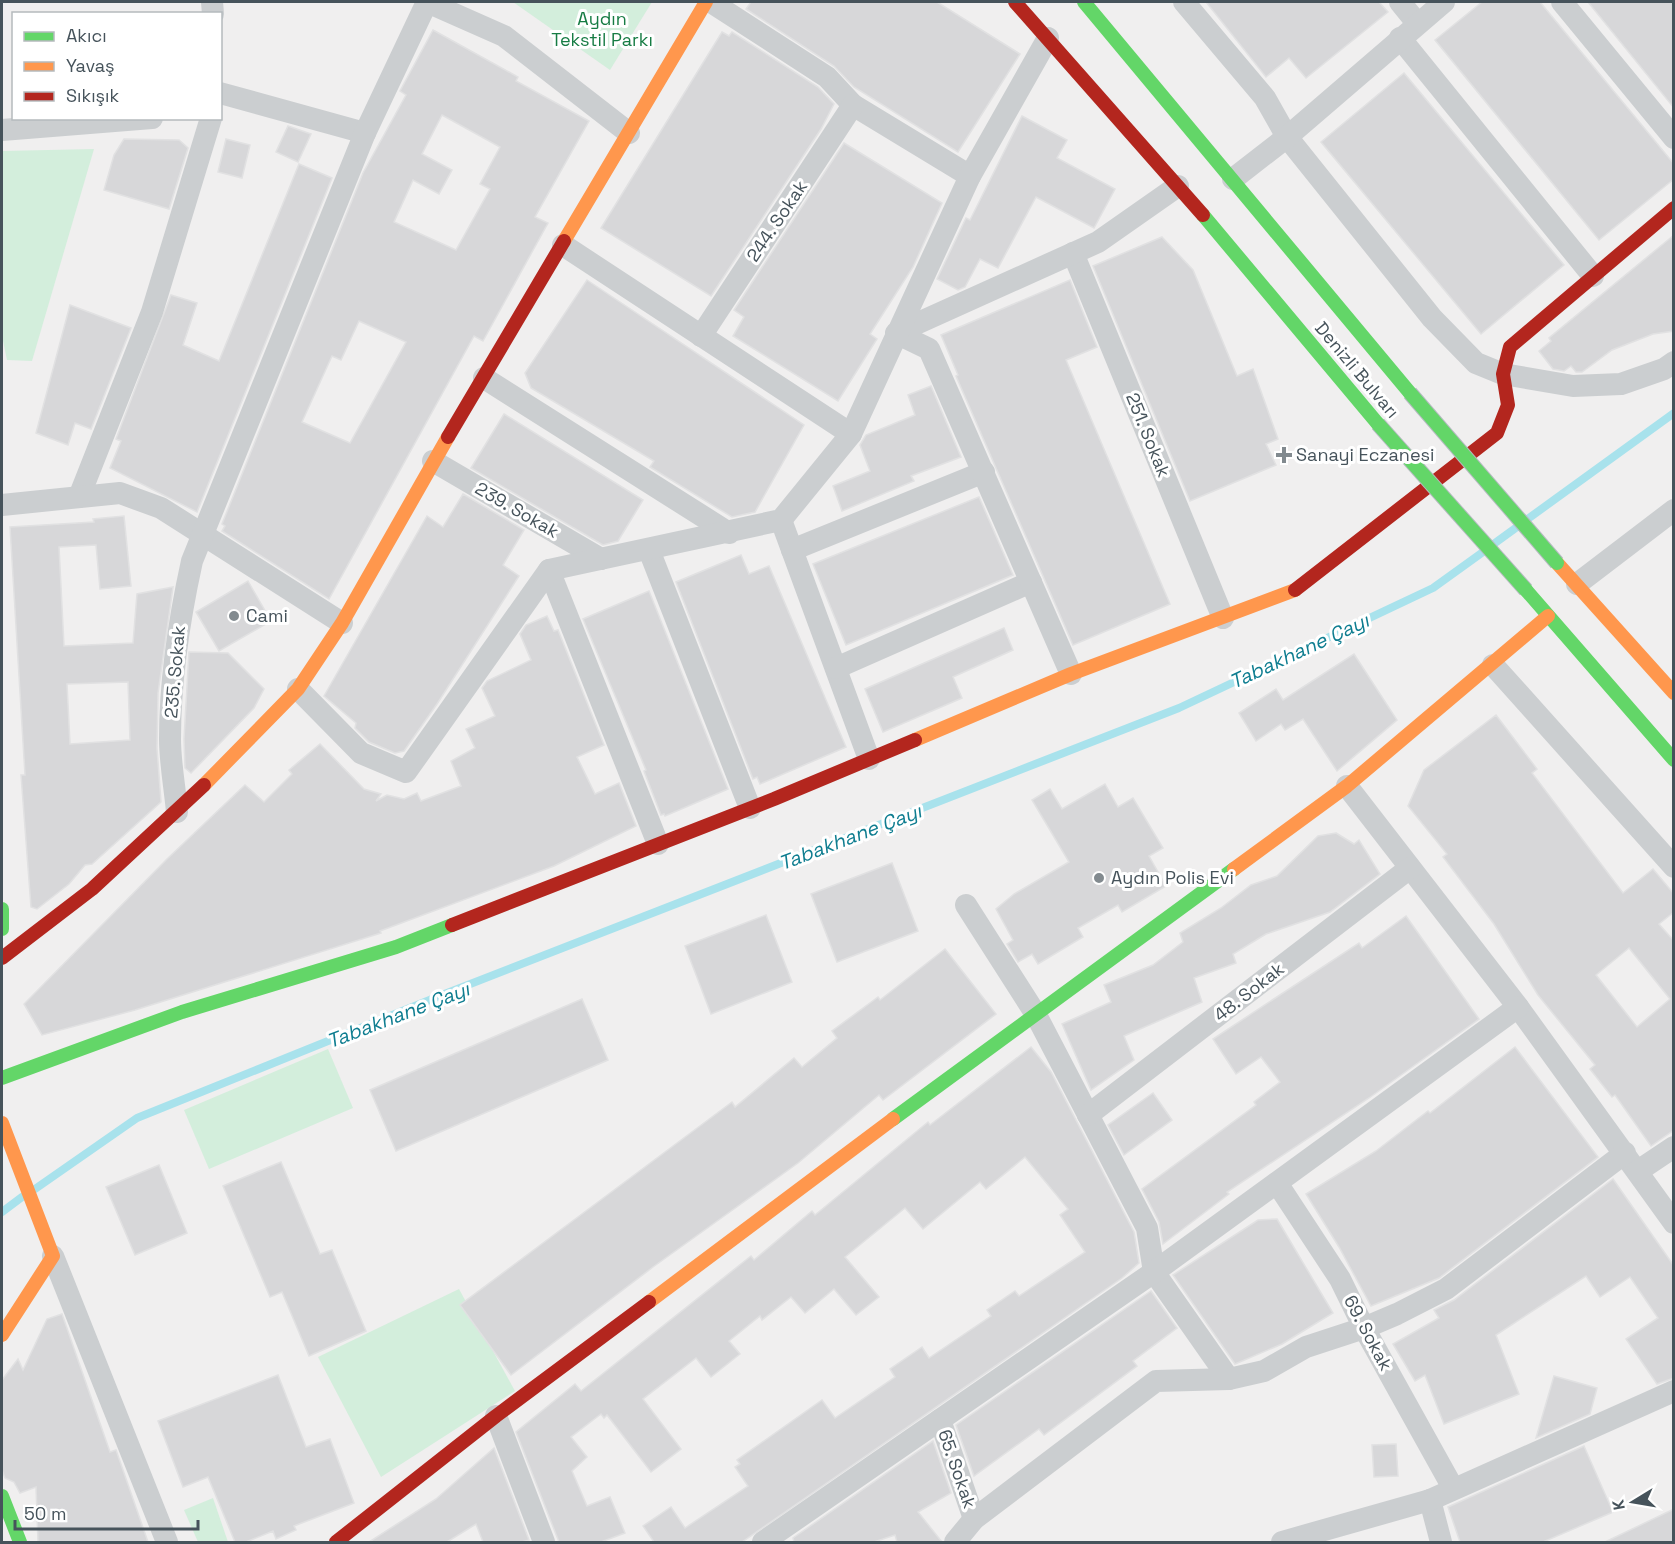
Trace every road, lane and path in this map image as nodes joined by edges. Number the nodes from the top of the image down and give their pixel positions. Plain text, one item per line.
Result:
1 (427, 2) edge
2 (708, 2) edge
3 (1015, 2) edge
4 (1084, 2) edge
5 (1184, 2) edge
6 (1400, 2) edge
7 (1444, 2) edge
8 (1562, 2) edge
9 (1417, 23) junction
10 (1048, 38) junction
11 (1400, 38) junction
12 (222, 94) edge
13 (853, 105) junction
14 (127, 120) edge
15 (211, 120) edge
16 (2, 130) edge
17 (365, 133) junction
18 (629, 133) junction
19 (1287, 137) junction
20 (1674, 138) edge
21 (970, 176) junction
22 (1233, 179) junction
23 (1178, 186) junction
24 (1674, 208) edge
25 (563, 246) junction
26 (1073, 253) junction
27 (1593, 276) junction
28 (896, 333) junction
29 (700, 336) junction
30 (1674, 362) edge
31 (1503, 374) junction
32 (484, 378) junction
33 (851, 434) junction
34 (433, 461) junction
35 (984, 472) junction
36 (79, 497) junction
37 (2, 505) edge
38 (1674, 510) edge
39 (781, 520) junction
40 (729, 533) junction
41 (202, 534) junction
42 (649, 550) junction
43 (792, 550) junction
44 (601, 560) junction
45 (549, 570) junction
46 (1030, 582) junction
47 (1577, 584) junction
48 (1548, 616) junction
49 (1223, 618) junction
50 (342, 623) junction
51 (1493, 665) junction
52 (836, 668) junction
53 (1071, 674) junction
54 (298, 689) junction
55 (1674, 693) edge
56 (869, 759) junction
57 (1674, 760) edge
58 (1347, 786) junction
59 (750, 808) junction
60 (177, 812) junction
61 (658, 844) junction
62 (1410, 867) junction
63 (1674, 867) edge
64 (966, 905) dead end
65 (2, 909) edge
66 (2, 929) edge
67 (2, 958) edge
68 (1518, 1007) junction
69 (1035, 1013) junction
70 (2, 1077) edge
71 (1088, 1115) junction
72 (2, 1124) edge
73 (1674, 1147) edge
74 (1631, 1162) junction
75 (1277, 1183) junction
76 (1674, 1223) edge
77 (53, 1256) junction
78 (1154, 1272) junction
79 (1364, 1329) junction
80 (2, 1335) edge
81 (1229, 1379) junction
82 (1674, 1391) edge
83 (496, 1416) junction
84 (940, 1420) junction
85 (1453, 1488) junction
86 (2, 1496) edge
87 (1430, 1500) junction
88 (2, 1518) edge
89 (974, 1519) junction
90 (771, 1540) edge
91 (11, 1542) edge
92 (20, 1542) edge
93 (167, 1542) edge
94 (336, 1542) edge
95 (544, 1542) edge
96 (955, 1542) edge
97 (1282, 1542) edge
98 (1441, 1542) edge

1 - 17 street, 235. Sokak
1 - 18 street
2 - 13 street
2 - 18 main road
3 - 10 main road, Denizli Bulvarı
4 - 22 main road, Denizli Bulvarı
5 - 19 street
6 - 9 street
7 - 9 street
8 - 20 street
9 - 11 street
10 - 21 street
10 - 23 main road, Denizli Bulvarı
11 - 19 street
11 - 27 street
12 - 17 street
13 - 21 street
13 - 29 street, 244. Sokak
14 - 16 street
15 - 36 street
17 - 41 street, 235. Sokak
18 - 25 main road
19 - 22 street
19 - 31 street
21 - 28 street
22 - 47 main road, Denizli Bulvarı, bridge
23 - 26 street
23 - 48 main road, Denizli Bulvarı, bridge
24 - 27 main road
25 - 29 street
25 - 32 main road
26 - 28 street
26 - 49 street, 251. Sokak
27 - 31 main road
28 - 33 street
28 - 35 street
29 - 33 street
30 - 31 street
31 - 49 main road
32 - 34 main road
32 - 40 street
33 - 39 street
34 - 44 street, 239. Sokak
34 - 50 main road
35 - 43 street
35 - 46 street
36 - 37 street
36 - 41 street
38 - 47 street
39 - 40 street
39 - 43 street
40 - 42 street
41 - 50 street
41 - 60 street, 235. Sokak
42 - 44 street
42 - 59 street
43 - 52 street
44 - 45 street
45 - 54 street
45 - 61 street
46 - 52 street
46 - 53 street
47 - 55 main road, Denizli Bulvarı
48 - 51 main road
48 - 57 main road, Denizli Bulvarı
49 - 53 main road
50 - 54 main road
51 - 58 main road
51 - 63 street
52 - 56 street
53 - 56 main road
54 - 60 main road
56 - 59 main road
58 - 62 street
58 - 69 main road
59 - 61 main road
60 - 67 main road
61 - 70 main road
62 - 68 street
62 - 71 street, 48. Sokak
64 - 69 street
65 - 66 main road
68 - 74 street
68 - 75 street
69 - 71 street
69 - 83 main road
71 - 78 street
72 - 77 main road
73 - 74 street
74 - 76 street
74 - 79 street
75 - 78 street
75 - 79 street, 69. Sokak
77 - 80 main road
77 - 93 street
78 - 81 street
78 - 84 street
79 - 81 street
79 - 85 street, 69. Sokak
81 - 89 street
82 - 85 street
83 - 94 main road
83 - 95 street
84 - 89 street, 65. Sokak
84 - 90 street
85 - 87 street
86 - 92 main road
87 - 97 street
87 - 98 street
88 - 91 main road
89 - 96 street

